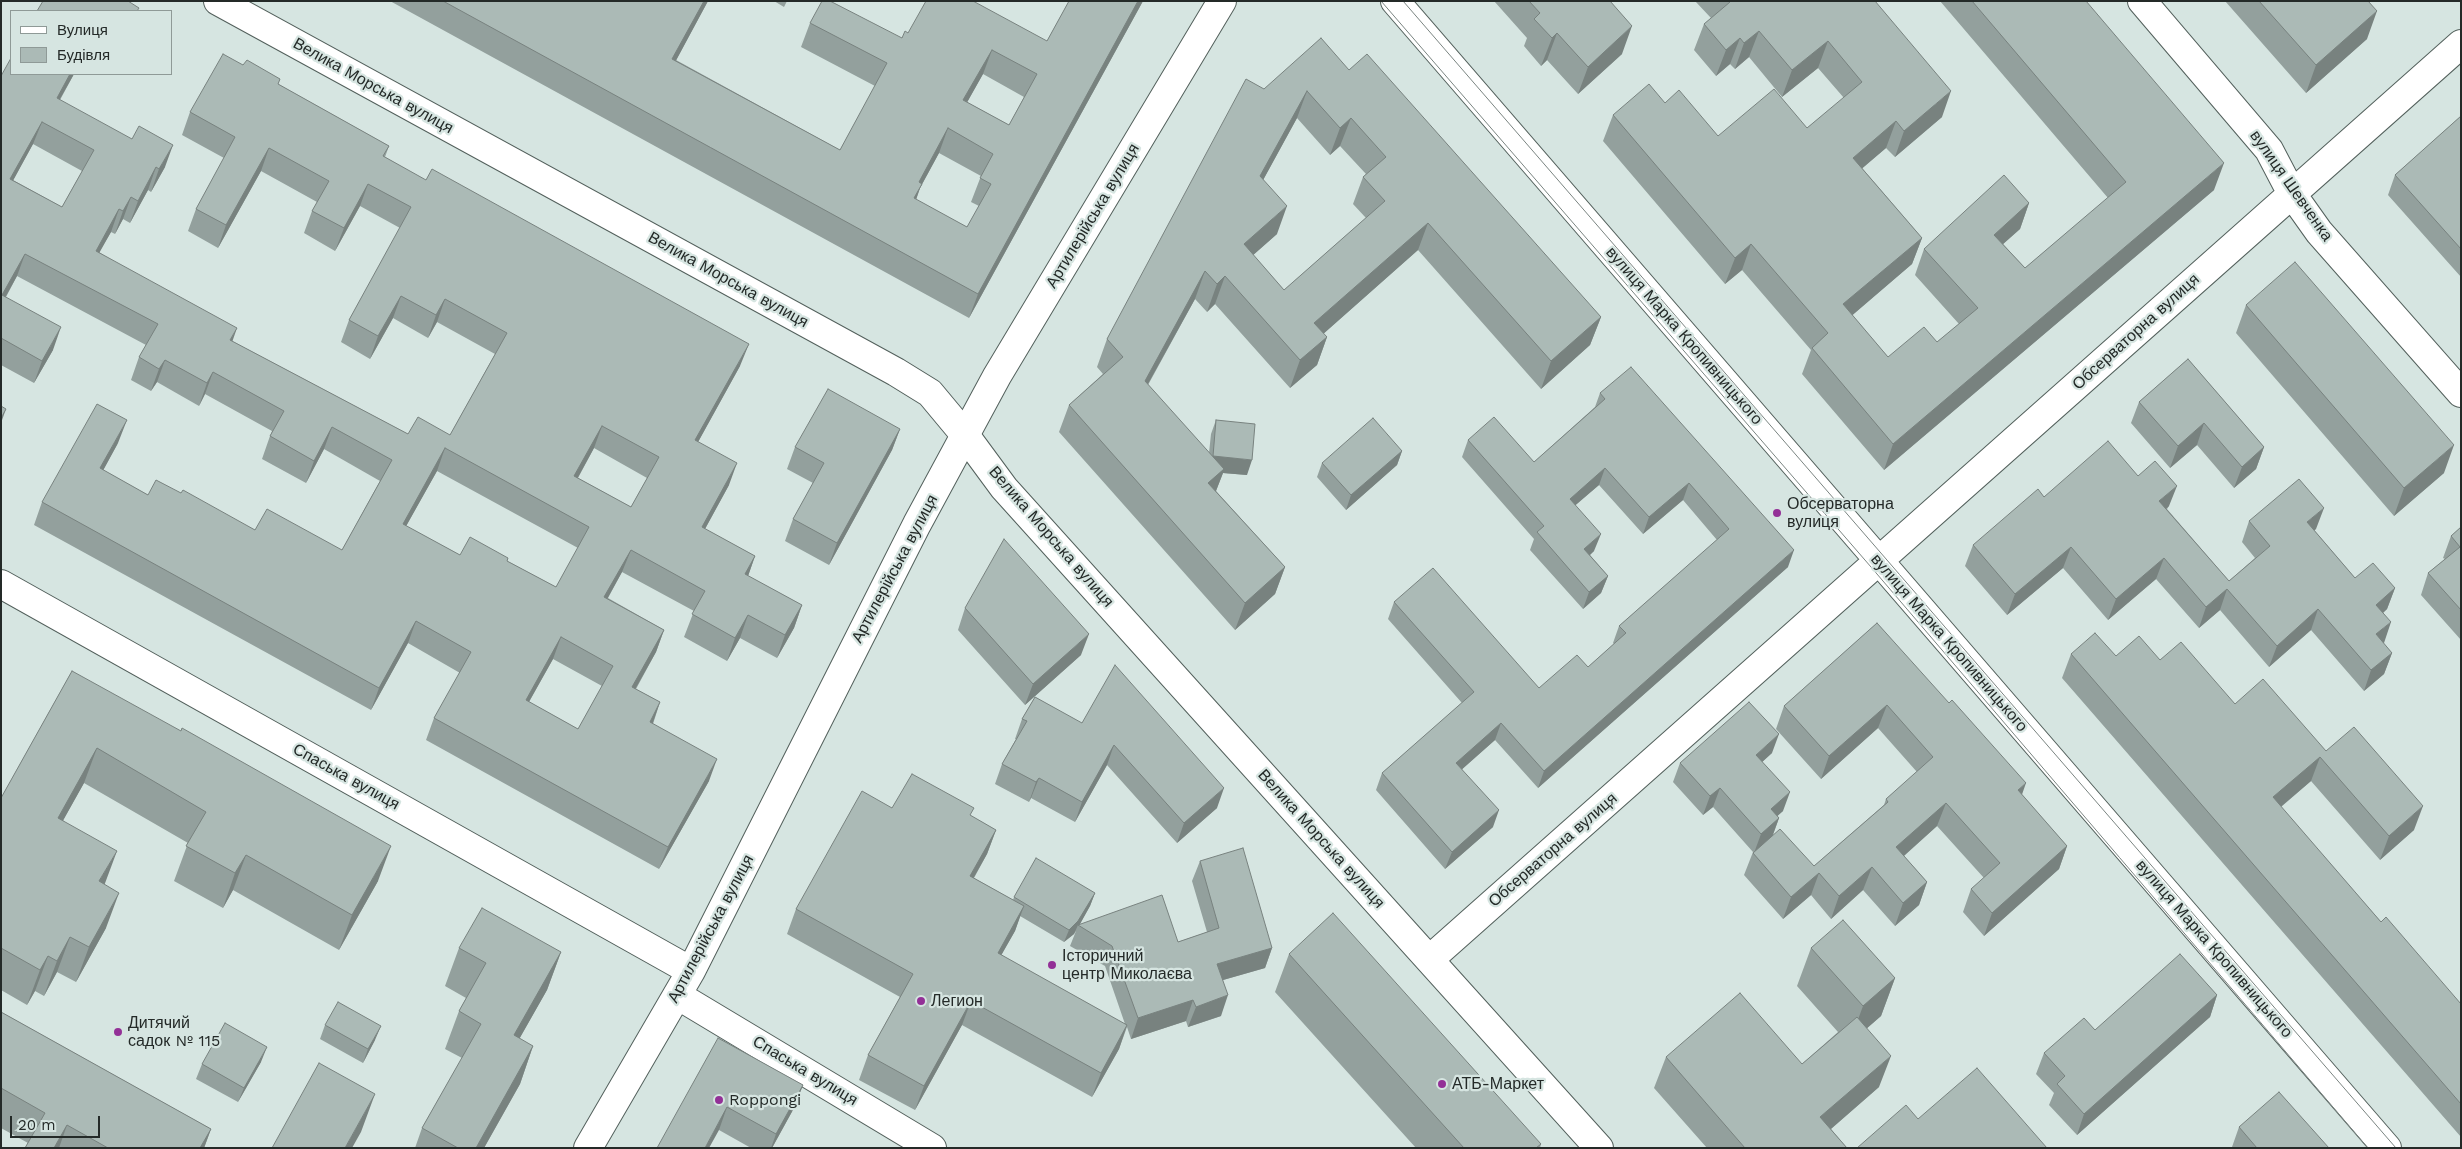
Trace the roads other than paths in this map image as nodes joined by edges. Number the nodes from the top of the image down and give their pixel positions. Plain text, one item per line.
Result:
1 (218, 1) edge
2 (1222, 1) edge
3 (1395, 1) edge
4 (2142, 1) edge
5 (2461, 44) edge
6 (2292, 194) junction
7 (2461, 393) edge
8 (966, 435) junction
9 (1879, 561) junction
10 (1, 584) edge
11 (1430, 959) junction
12 (691, 971) junction
13 (677, 995) junction
14 (588, 1148) edge
15 (932, 1148) edge
16 (1599, 1148) edge
17 (2387, 1148) edge

1 - 8 main road, Велика Морська вулиця
2 - 8 main road, Артилерійська вулиця
3 - 9 main road, вулиця Марка Кропивницького
4 - 6 main road, вулиця Шевченка
5 - 6 main road, Обсерваторна вулиця
6 - 7 main road, вулиця Шевченка
6 - 9 main road, Обсерваторна вулиця
8 - 11 main road, Велика Морська вулиця
8 - 12 main road, Артилерійська вулиця
9 - 11 main road, Обсерваторна вулиця
9 - 17 main road, вулиця Марка Кропивницького
10 - 12 main road, Спаська вулиця
11 - 16 main road, Велика Морська вулиця
12 - 13 main road, Артилерійська вулиця
13 - 14 main road, Артилерійська вулиця
13 - 15 main road, Спаська вулиця

